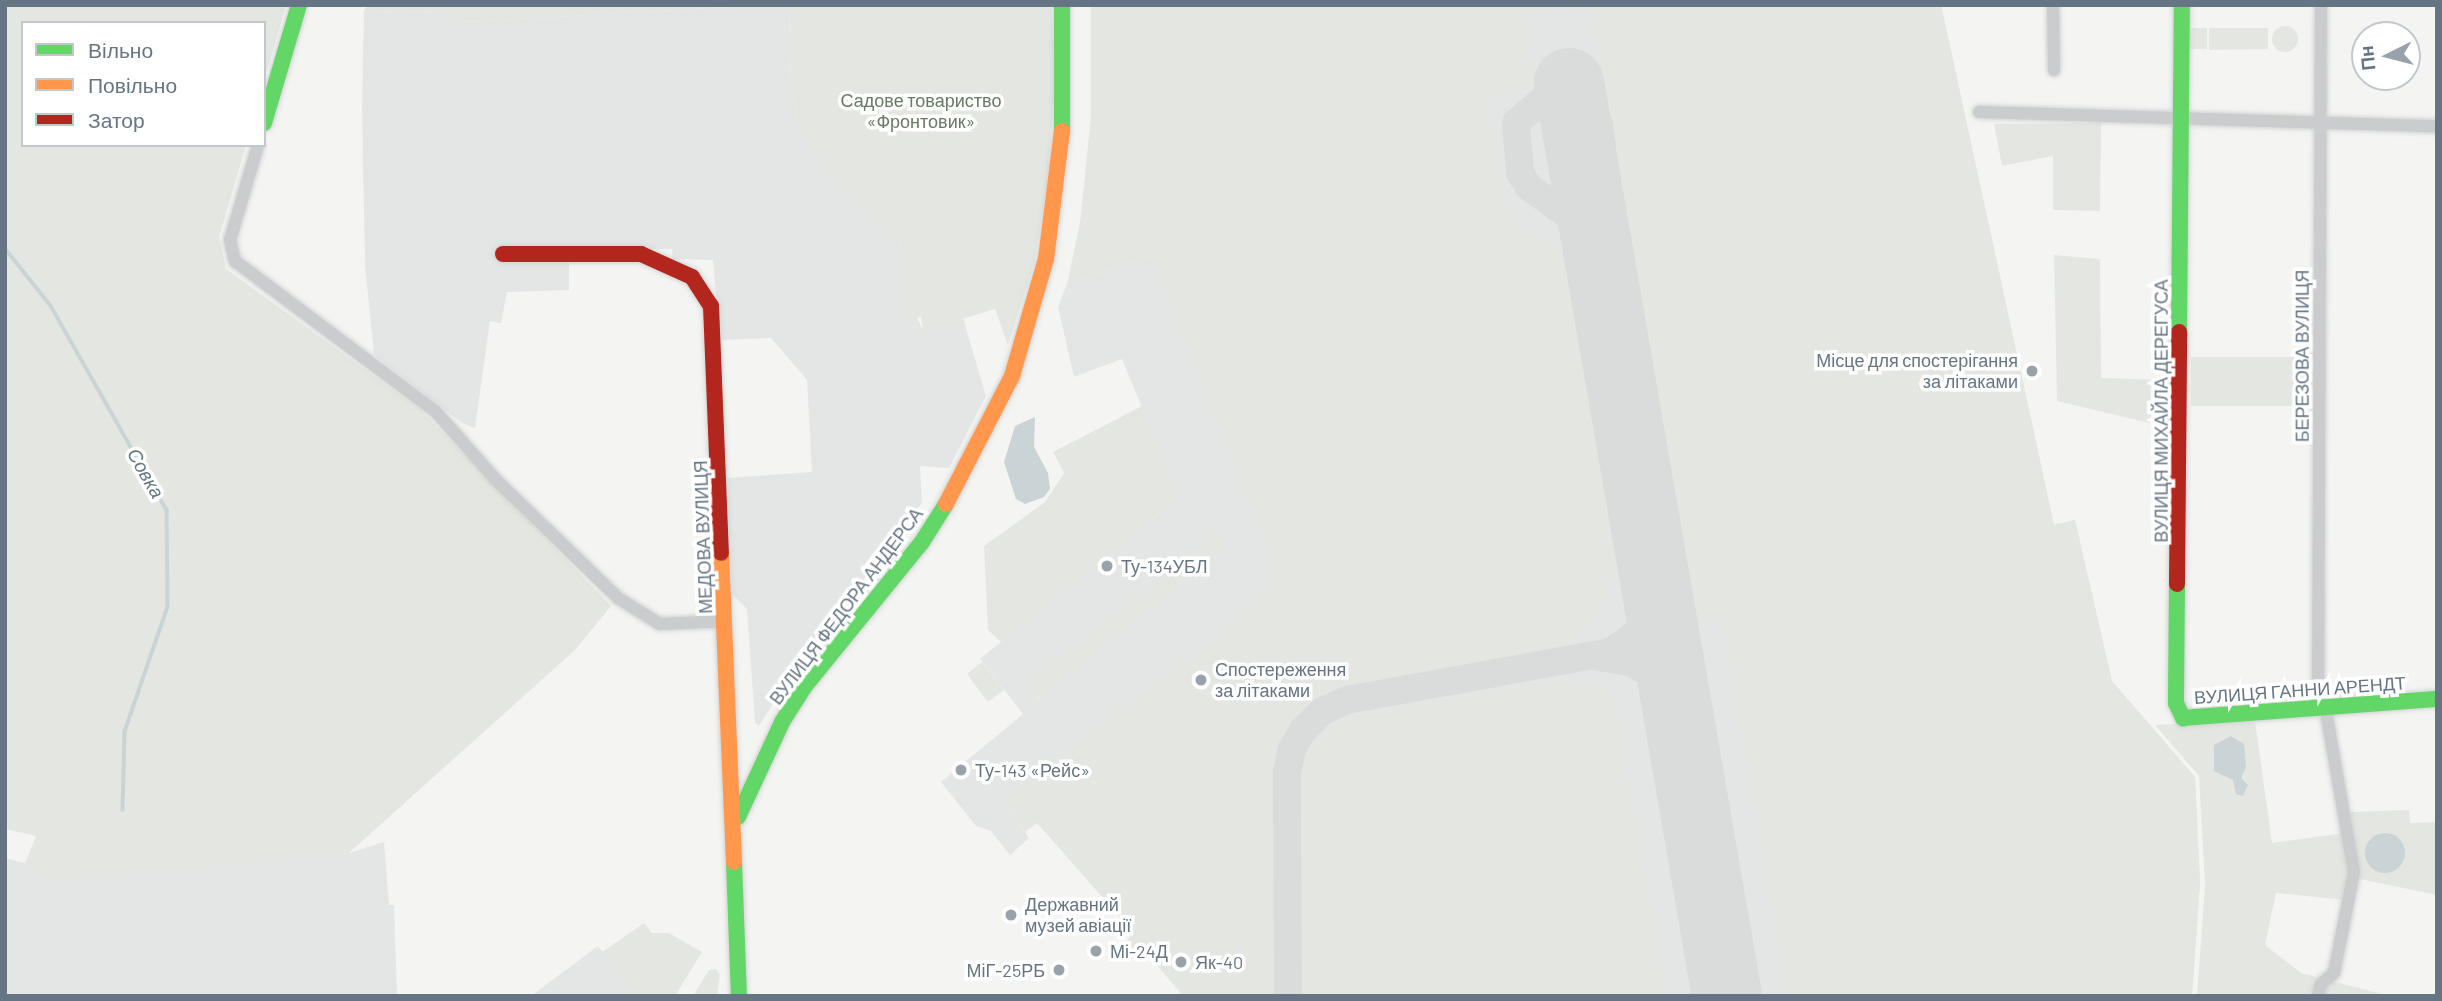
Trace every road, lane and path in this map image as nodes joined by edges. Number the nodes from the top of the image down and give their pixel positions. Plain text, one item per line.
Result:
1 (299, 5) edge
2 (1062, 5) edge
3 (2053, 5) edge
4 (2182, 5) edge
5 (2321, 5) edge
6 (2054, 70) dead end
7 (1979, 112) dead end
8 (266, 116) edge
9 (2182, 119) junction
10 (2320, 121) junction
11 (2437, 126) edge
12 (257, 147) edge
13 (503, 254) dead end
14 (726, 621) junction
15 (2437, 699) edge
16 (2176, 703) joint
17 (2321, 706) junction
18 (735, 823) junction
19 (736, 994) edge
20 (2318, 996) edge

1 - 8 street
2 - 18 street, ВУЛИЦЯ ФЕДОРА АНДЕРСА
3 - 6 street
4 - 9 street, ВУЛИЦЯ МИХАЙЛА ДЕРЕГУСА
5 - 10 street, БЕРЕЗОВА ВУЛИЦЯ
7 - 9 street
9 - 10 street
9 - 16 street, ВУЛИЦЯ МИХАЙЛА ДЕРЕГУСА
10 - 11 street
10 - 17 street, БЕРЕЗОВА ВУЛИЦЯ
12 - 14 street
13 - 14 street, МЕДОВА ВУЛИЦЯ
14 - 18 street, МЕДОВА ВУЛИЦЯ
15 - 17 street, ВУЛИЦЯ ГАННИ АРЕНДТ
16 - 17 street, ВУЛИЦЯ ГАННИ АРЕНДТ
17 - 20 street, БЕРЕЗОВА ВУЛИЦЯ
18 - 19 street, МЕДОВА ВУЛИЦЯ

